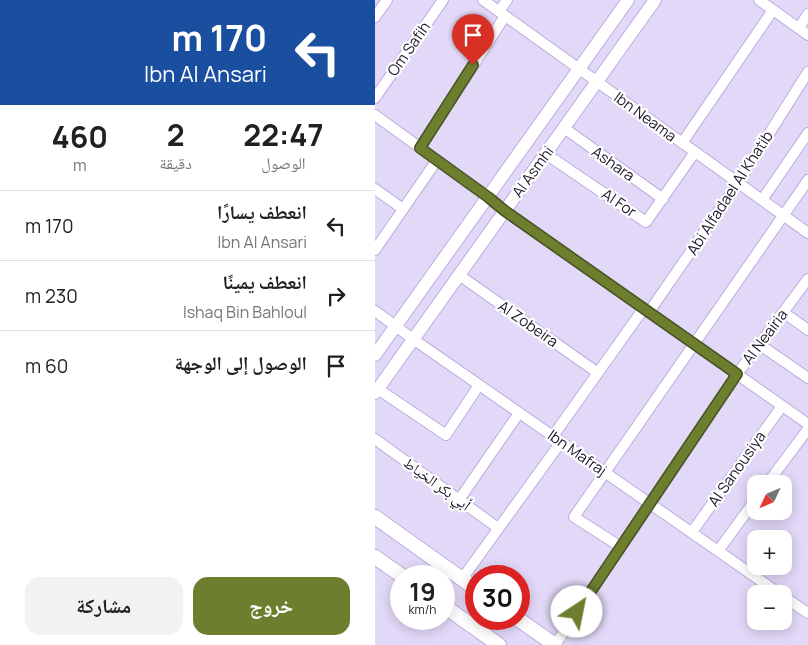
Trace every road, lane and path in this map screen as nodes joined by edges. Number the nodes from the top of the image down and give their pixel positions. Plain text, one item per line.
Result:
1 (387, 0) edge
2 (443, 0) edge
3 (483, 0) edge
4 (507, 0) edge
5 (628, 0) edge
6 (655, 0) edge
7 (759, 0) edge
8 (773, 10) junction
9 (502, 13) junction
10 (808, 14) edge
11 (375, 17) edge
12 (799, 28) junction
13 (808, 35) edge
14 (579, 68) junction
15 (808, 72) edge
16 (597, 82) junction
17 (375, 98) edge
18 (375, 115) edge
19 (564, 128) junction
20 (808, 133) edge
21 (682, 143) junction
22 (420, 148) junction
23 (695, 152) junction
24 (546, 154) junction
25 (437, 160) junction
26 (808, 180) edge
27 (738, 182) junction
28 (375, 189) edge
29 (488, 197) junction
30 (663, 199) junction
31 (761, 200) junction
32 (403, 209) junction
33 (505, 211) junction
34 (783, 215) junction
35 (808, 233) edge
36 (375, 250) edge
37 (459, 275) junction
38 (807, 282) edge
39 (646, 310) junction
40 (375, 312) edge
41 (783, 312) junction
42 (395, 326) junction
43 (808, 330) edge
44 (413, 340) junction
45 (693, 344) junction
46 (759, 344) junction
47 (375, 355) edge
48 (598, 372) junction
49 (737, 374) junction
50 (808, 378) edge
51 (479, 385) junction
52 (376, 391) edge
53 (782, 406) junction
54 (519, 413) junction
55 (808, 424) edge
56 (808, 428) edge
57 (375, 439) edge
58 (557, 439) junction
59 (605, 472) junction
60 (774, 475) edge
61 (459, 500) junction
62 (650, 504) junction
63 (747, 511) edge
64 (375, 517) edge
65 (498, 528) junction
66 (692, 532) junction
67 (621, 547) junction
68 (718, 551) junction
69 (375, 557) edge
70 (390, 568) edge
71 (462, 579) junction
72 (465, 581) edge
73 (767, 585) edge
74 (792, 603) edge
75 (455, 614) edge
76 (808, 614) edge
77 (530, 627) edge
78 (499, 645) edge
79 (555, 645) edge

1 - 11 street
2 - 17 street, Om Safih
3 - 9 street, Ibn Neama
4 - 9 street
5 - 14 street, Al Asmhi
6 - 16 street, Al Asmhi
7 - 8 street
8 - 12 street
8 - 21 street
9 - 14 street, Ibn Neama
9 - 22 street
10 - 12 street
12 - 13 street
14 - 16 street, Ibn Neama
14 - 29 street, Al Asmhi
15 - 27 street, Abi Alfadael Al Khatib
16 - 19 street, Al Asmhi
16 - 21 street, Ibn Neama
18 - 22 street
19 - 24 street, Al Asmhi
19 - 30 street, Ashara
20 - 31 street
21 - 23 street, Ibn Neama
22 - 25 street
23 - 27 street, Ibn Neama
23 - 30 street, Al For
24 - 30 street, Al For
24 - 33 street, Al Asmhi
25 - 29 street
25 - 32 street
26 - 34 street
27 - 31 street, Ibn Neama
27 - 39 street, Abi Alfadael Al Khatib
28 - 32 street
29 - 33 street
29 - 42 street, Al Asmhi
31 - 34 street, Ibn Neama
32 - 36 street
33 - 37 street, Al Asmhi
33 - 39 street
34 - 35 street, Ibn Neama
34 - 45 street
37 - 44 street, Al Asmhi
37 - 48 street, Al Zobeira
38 - 41 street, Al Neairia
39 - 45 street
39 - 48 street, Abi Alfadael Al Khatib
40 - 42 street, Ibn Mafraj
41 - 43 street
41 - 46 street, Al Neairia
42 - 44 street, Ibn Mafraj
42 - 47 street, Al Asmhi
44 - 51 street, Ibn Mafraj
44 - 52 street, Al Asmhi
45 - 49 street
45 - 59 street
46 - 49 street, Al Neairia
46 - 50 street
48 - 58 street, Abi Alfadael Al Khatib
49 - 53 street
49 - 62 street, Al Neairia
51 - 52 street
51 - 54 street, Ibn Mafraj
53 - 55 street
53 - 66 street, Al Sanousiya
54 - 58 street, Ibn Mafraj
54 - 61 street
56 - 60 street
57 - 61 street, أبي بكر الخياط
58 - 59 street, Ibn Mafraj
58 - 65 street, Abi Alfadael Al Khatib
59 - 62 street, Ibn Mafraj
59 - 67 street
61 - 65 street, أبي بكر الخياط
62 - 66 street, Ibn Mafraj
62 - 67 street, Al Neairia
63 - 68 street
64 - 71 main road
65 - 71 street, Abi Alfadael Al Khatib
66 - 68 street, Ibn Mafraj
67 - 79 street, Al Neairia
68 - 73 street, Ibn Mafraj
69 - 70 main road
71 - 72 main road
74 - 76 street
75 - 78 main road
77 - 79 main road

